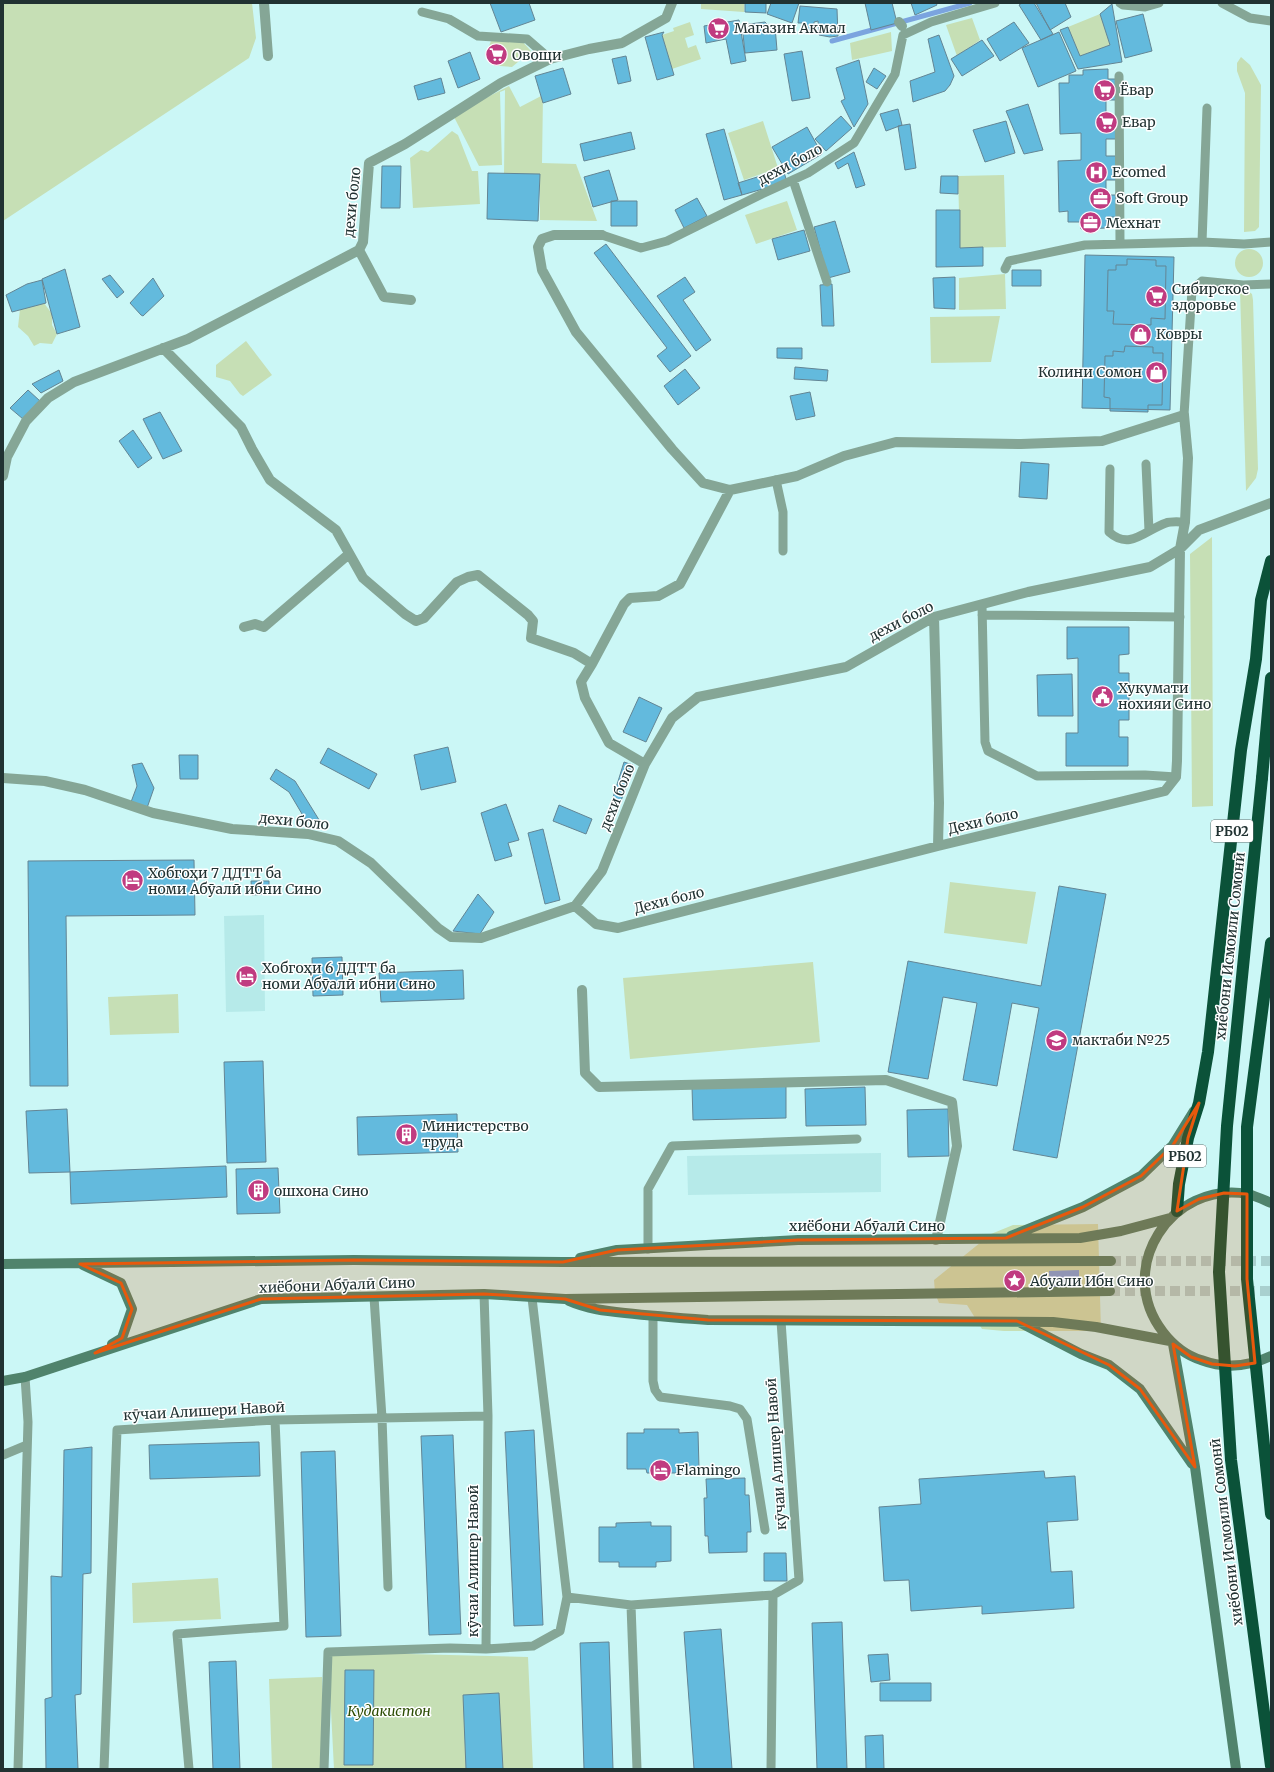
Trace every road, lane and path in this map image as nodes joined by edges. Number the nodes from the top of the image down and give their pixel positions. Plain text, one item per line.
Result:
1 (264, 3) edge
2 (672, 3) edge
3 (995, 3) edge
4 (1120, 3) edge
5 (1159, 3) edge
6 (1222, 3) edge
7 (422, 12) dead end
8 (1271, 21) edge
9 (268, 56) dead end
10 (550, 59) junction
11 (1119, 76) dead end
12 (1207, 108) dead end
13 (793, 180) junction
14 (602, 235) joint
15 (1202, 242) junction
16 (1271, 242) edge
17 (1120, 243) junction
18 (359, 250) junction
19 (1005, 269) dead end
20 (827, 282) dead end
21 (1271, 284) edge
22 (411, 300) dead end
23 (164, 348) junction
24 (1184, 415) junction
25 (1146, 464) dead end
26 (1110, 469) dead end
27 (3, 476) edge
28 (776, 480) junction
29 (730, 490) junction
30 (1271, 503) edge
31 (1184, 522) junction
32 (1149, 531) junction
33 (1180, 549) junction
34 (783, 550) dead end
35 (350, 554) junction
36 (1271, 561) edge
37 (982, 605) junction
38 (982, 615) junction
39 (934, 617) junction
40 (1180, 617) junction
41 (244, 627) dead end
42 (592, 664) junction
43 (1271, 678) edge
44 (644, 764) junction
45 (1176, 777) junction
46 (3, 778) edge
47 (938, 846) junction
48 (575, 906) junction
49 (1271, 943) edge
50 (582, 990) dead end
51 (1199, 1103) junction
52 (857, 1139) dead end
53 (1271, 1203) edge
54 (1173, 1215) junction
55 (1006, 1238) junction
56 (936, 1240) junction
57 (648, 1249) junction
58 (1111, 1261) tunnel mouth
59 (563, 1262) junction
60 (3, 1264) edge
61 (80, 1264) junction
62 (1110, 1291) tunnel mouth
63 (484, 1294) junction
64 (374, 1297) junction
65 (532, 1298) junction
66 (565, 1299) junction
67 (653, 1316) junction
68 (781, 1321) junction
69 (1017, 1322) junction
70 (1172, 1342) junction
71 (95, 1353) junction
72 (1271, 1356) edge
73 (24, 1377) junction
74 (3, 1381) edge
75 (488, 1416) junction
76 (382, 1418) junction
77 (275, 1420) junction
78 (28, 1445) junction
79 (3, 1455) edge
80 (1195, 1467) junction
81 (1271, 1514) edge
82 (765, 1530) dead end
83 (388, 1587) dead end
84 (773, 1595) junction
85 (567, 1597) junction
86 (631, 1605) junction
87 (486, 1649) junction
88 (1271, 1766) edge
89 (18, 1769) edge
90 (104, 1769) edge
91 (188, 1769) edge
92 (324, 1769) edge
93 (637, 1769) edge
94 (771, 1769) edge
95 (1236, 1769) edge

1 - 9 street
2 - 10 street, дехи боло
3 - 13 lane, дехи боло
4 - 5 lane
6 - 8 lane
7 - 10 lane
10 - 18 street, дехи боло
11 - 17 lane
12 - 15 lane
13 - 14 lane, дехи боло
13 - 20 lane
14 - 29 street
15 - 16 lane
15 - 17 lane
17 - 19 lane
18 - 22 street
18 - 23 street, дехи боло
21 - 24 lane
23 - 27 street, дехи боло
23 - 35 street
24 - 28 street
24 - 31 street
25 - 32 lane
26 - 32 lane
28 - 29 street
28 - 34 lane
29 - 42 street
30 - 33 street, дехи боло
31 - 32 lane
31 - 33 street
33 - 37 street, дехи боло
33 - 40 street
35 - 41 street
35 - 42 street
36 - 51 highway, РБ02
37 - 38 lane
37 - 39 street, дехи боло
38 - 40 lane
38 - 45 lane
39 - 44 street, дехи боло
39 - 47 street
40 - 45 street
42 - 44 street
43 - 88 highway, хиёбони Исмоили Сомонӣ, bridge
44 - 48 street, дехи боло
45 - 47 street, Дехи боло
46 - 48 street, дехи боло
47 - 48 street, Дехи боло
49 - 81 highway, bridge
50 - 56 street
51 - 54 highway, РБ02
51 - 55 main road
52 - 57 lane
53 - 54 main road
54 - 55 main road, хиёбони Абӯалӣ Сино
54 - 70 main road
55 - 56 main road, хиёбони Абӯалӣ Сино
56 - 57 main road, хиёбони Абӯалӣ Сино
57 - 59 main road, хиёбони Абӯалӣ Сино
58 - 59 main road, хиёбони Абӯалӣ Сино
59 - 61 main road, хиёбони Абӯалӣ Сино
60 - 61 main road, хиёбони Абӯалӣ Сино
61 - 71 main road
62 - 66 main road, хиёбони Абӯалӣ Сино
63 - 64 main road, хиёбони Абӯалӣ Сино
63 - 65 main road, хиёбони Абӯалӣ Сино
63 - 75 lane, кӯчаи Алишер Навоӣ
64 - 71 main road, хиёбони Абӯалӣ Сино
64 - 76 lane
65 - 66 main road, хиёбони Абӯалӣ Сино
65 - 85 lane
66 - 67 main road, хиёбони Абӯалӣ Сино
67 - 68 main road, хиёбони Абӯалӣ Сино
67 - 82 lane
68 - 69 main road, хиёбони Абӯалӣ Сино
68 - 84 lane, кӯчаи Алишер Навоӣ
69 - 70 main road, хиёбони Абӯалӣ Сино
69 - 80 main road
70 - 72 main road
70 - 80 main road
71 - 73 main road, хиёбони Абӯалӣ Сино
73 - 74 main road, хиёбони Абӯалӣ Сино
73 - 78 lane
75 - 76 lane, кӯчаи Алишери Навоӣ
75 - 87 lane, кӯчаи Алишер Навоӣ
76 - 77 lane, кӯчаи Алишери Навоӣ
76 - 83 lane
77 - 90 lane, кӯчаи Алишери Навоӣ
77 - 91 lane
78 - 79 lane
78 - 89 lane
80 - 95 main road
84 - 86 lane, кӯчаи Алишер Навоӣ
84 - 94 lane
85 - 86 lane, кӯчаи Алишер Навоӣ
85 - 87 lane
86 - 93 lane
87 - 92 lane, кӯчаи Алишер Навоӣ

